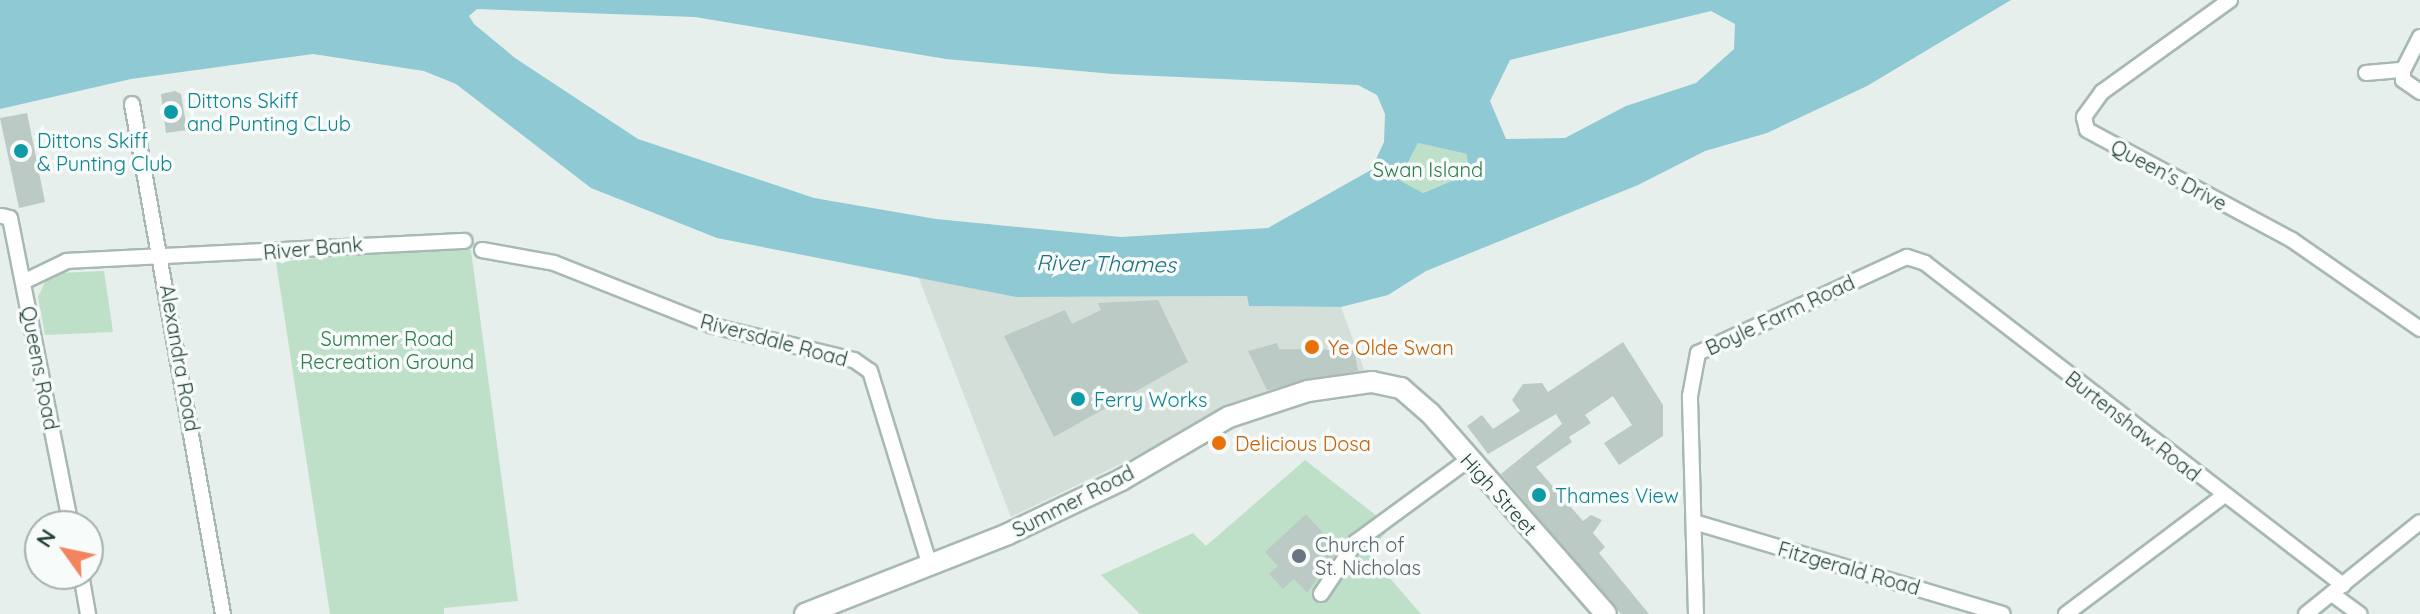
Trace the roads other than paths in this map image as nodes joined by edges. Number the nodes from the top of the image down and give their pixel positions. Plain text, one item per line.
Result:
1 (2230, 0) edge
2 (2420, 37) edge
3 (2403, 70) junction
4 (2366, 73) dead end
5 (2420, 92) edge
6 (132, 104) dead end
7 (2, 216) dead end
8 (464, 241) dead end
9 (482, 250) dead end
10 (162, 253) junction
11 (1925, 263) joint
12 (23, 282) junction
13 (2420, 329) edge
14 (1387, 383) joint
15 (1468, 460) junction
16 (2223, 496) junction
17 (68, 510) edge
18 (1694, 522) junction
19 (2420, 522) edge
20 (930, 566) junction
21 (2338, 589) junction
22 (84, 590) edge
23 (1321, 594) dead end
24 (88, 614) edge
25 (223, 614) edge
26 (805, 614) edge
27 (1606, 614) edge
28 (1696, 614) edge
29 (2003, 614) edge
30 (2066, 614) edge
31 (2306, 614) edge
32 (2360, 614) edge

1 - 13 street, Queen's Drive
2 - 3 street
3 - 4 street
3 - 5 street
6 - 10 street, Alexandra Road
7 - 12 street, Queens Road
8 - 10 street, River Bank
9 - 20 street, Riversdale Road
10 - 12 street, River Bank
10 - 25 street, Alexandra Road
11 - 16 street, Burtenshaw Road
11 - 18 street, Boyle Farm Road
12 - 17 street, Queens Road
14 - 15 street, High Street
14 - 20 street, Summer Road
15 - 23 street
15 - 27 street, High Street
16 - 21 street, Burtenshaw Road
16 - 30 street
18 - 28 street, Boyle Farm Road
18 - 29 street, Fitzgerald Road
19 - 21 street
20 - 26 street, Summer Road
21 - 31 street
21 - 32 street, Burtenshaw Road
22 - 24 street

